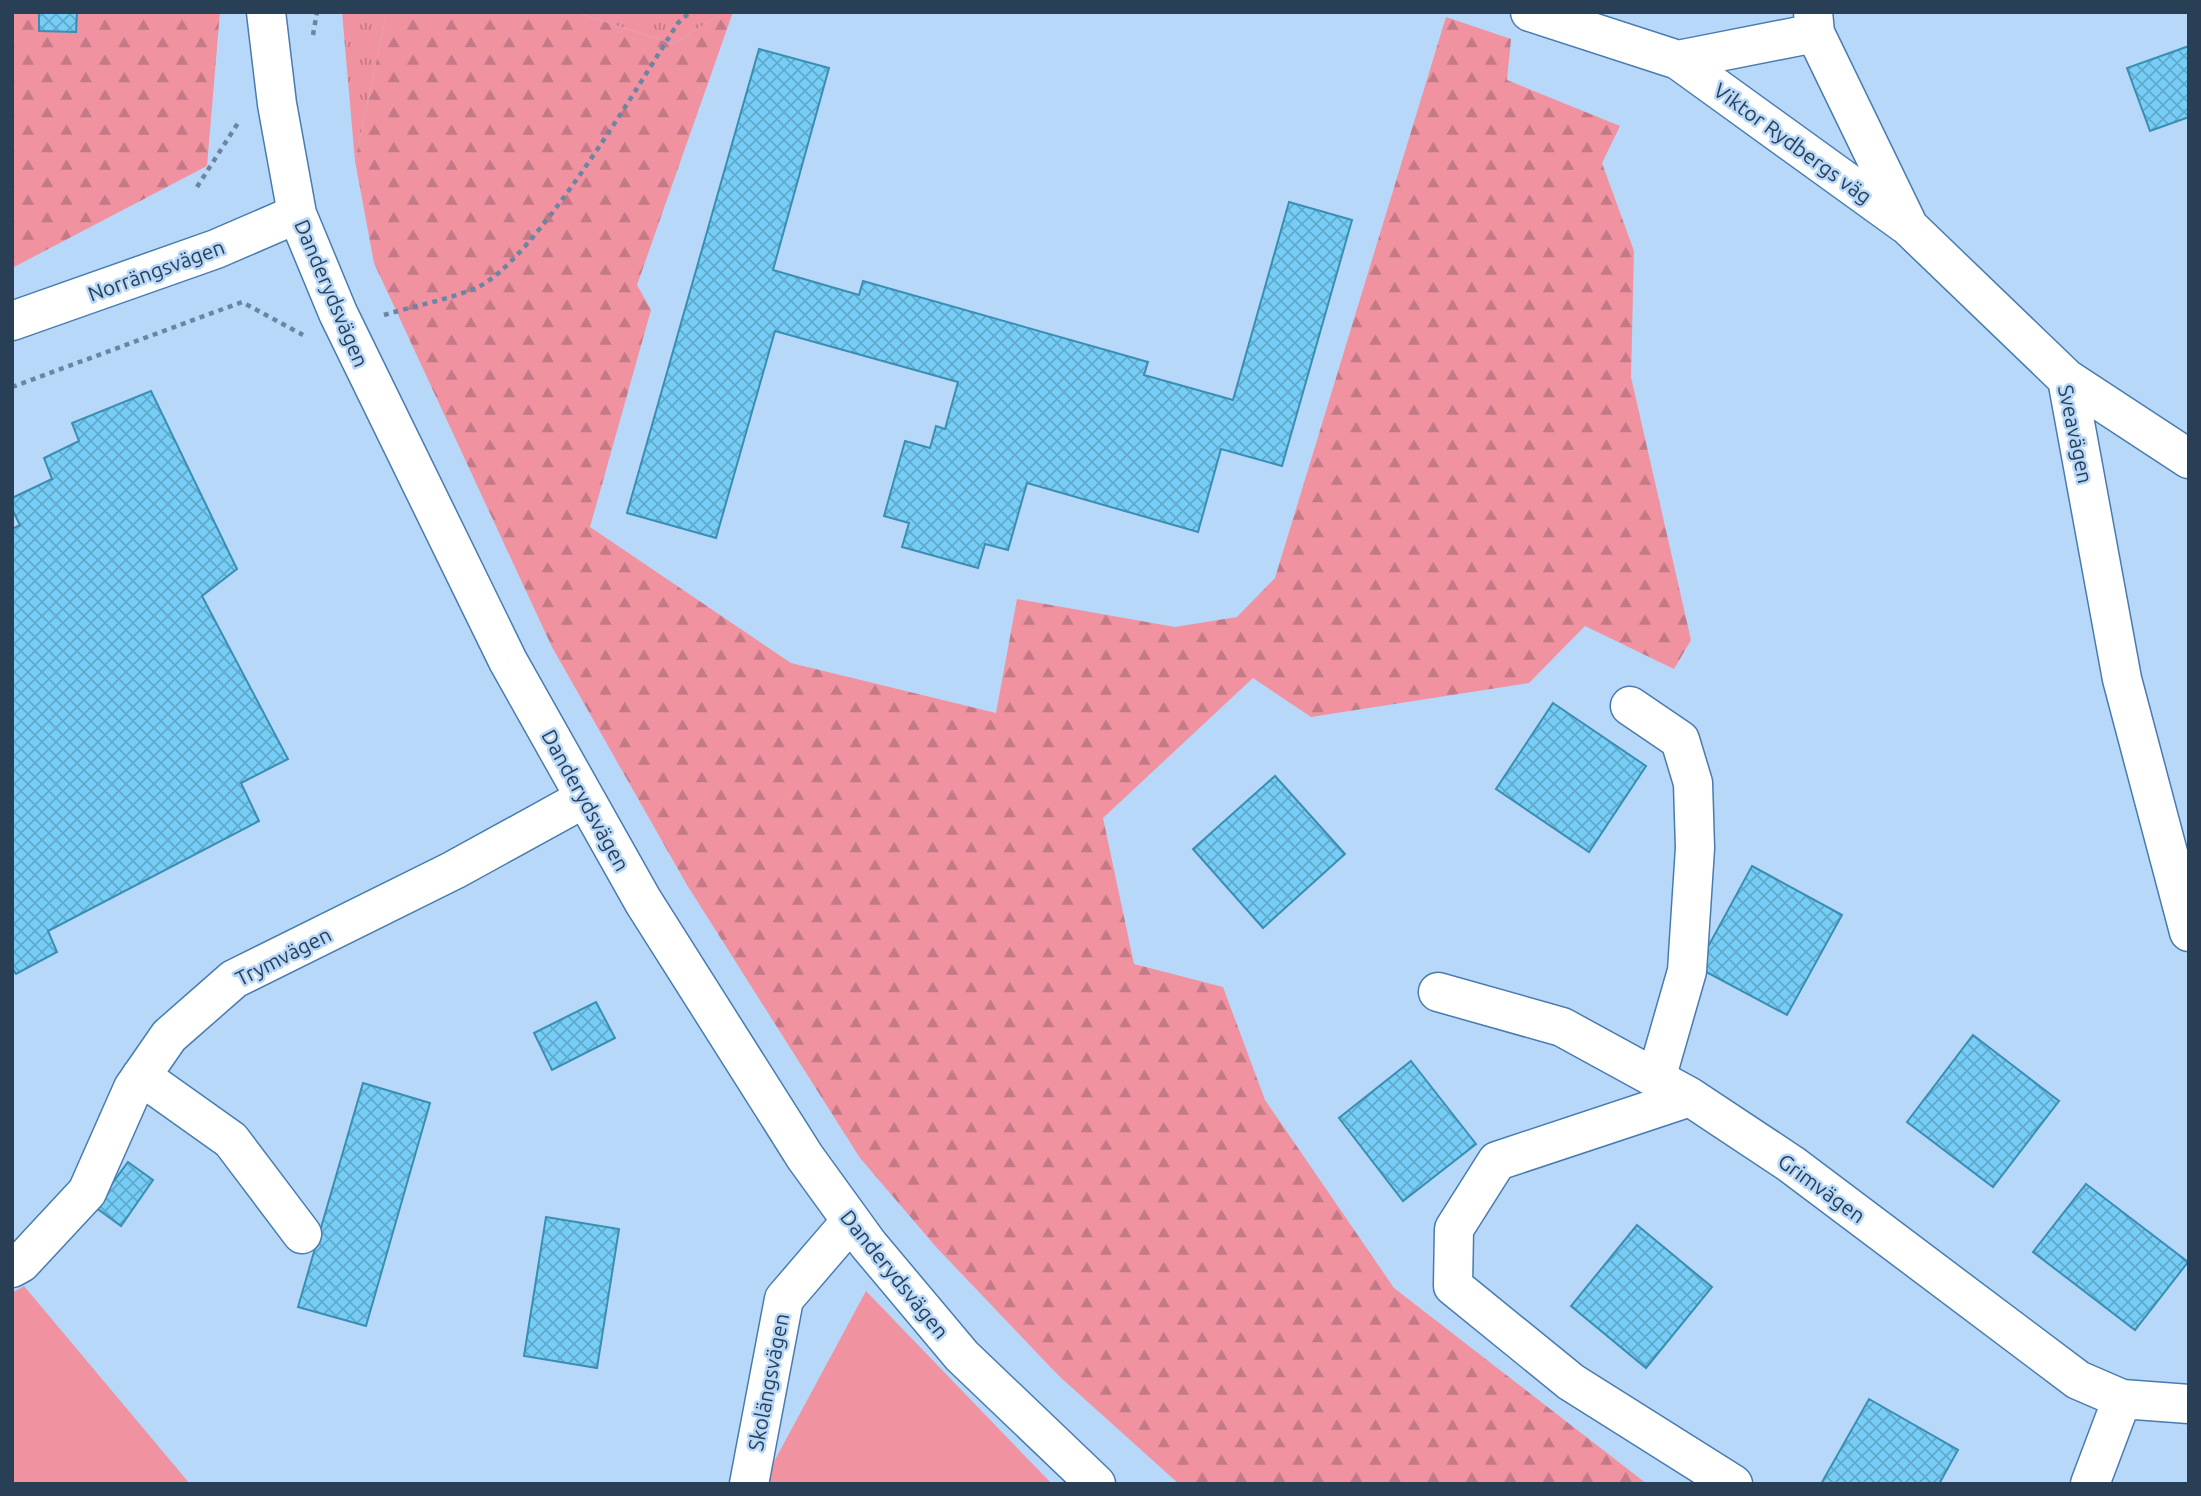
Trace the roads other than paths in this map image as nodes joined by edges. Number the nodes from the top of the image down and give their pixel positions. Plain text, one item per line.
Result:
1 (267, 12) edge
2 (1530, 12) edge
3 (1814, 23) edge
4 (1678, 60) junction
5 (297, 214) junction
6 (1909, 227) junction
7 (12, 321) edge
8 (2067, 379) junction
9 (2189, 459) edge
10 (1630, 706) dead end
11 (585, 798) junction
12 (2189, 932) edge
13 (1438, 992) dead end
14 (141, 1076) junction
15 (1656, 1079) junction
16 (1690, 1097) junction
17 (851, 1221) junction
18 (302, 1234) dead end
19 (12, 1268) edge
20 (2122, 1399) junction
21 (2189, 1404) edge
22 (749, 1484) edge
23 (1097, 1484) edge
24 (1733, 1484) edge
25 (2090, 1484) edge

1 - 5 street, Danderydsvägen
2 - 4 street, Viktor Rydbergs väg
3 - 4 street, Viktor Rydbergs väg
3 - 6 street, Sveavägen
4 - 6 street, Viktor Rydbergs väg
5 - 7 street, Norrängsvägen
5 - 11 street, Danderydsvägen
6 - 8 street, Sveavägen
8 - 9 street
8 - 12 street, Sveavägen
10 - 15 street
11 - 14 street, Trymvägen
11 - 17 street, Danderydsvägen
13 - 15 street, Grimvägen
14 - 18 street
14 - 19 street, Trymvägen
15 - 16 street, Grimvägen
16 - 20 street, Grimvägen
16 - 24 street
17 - 22 street, Skolängsvägen
17 - 23 street, Danderydsvägen
20 - 21 street, Grimvägen
20 - 25 street

